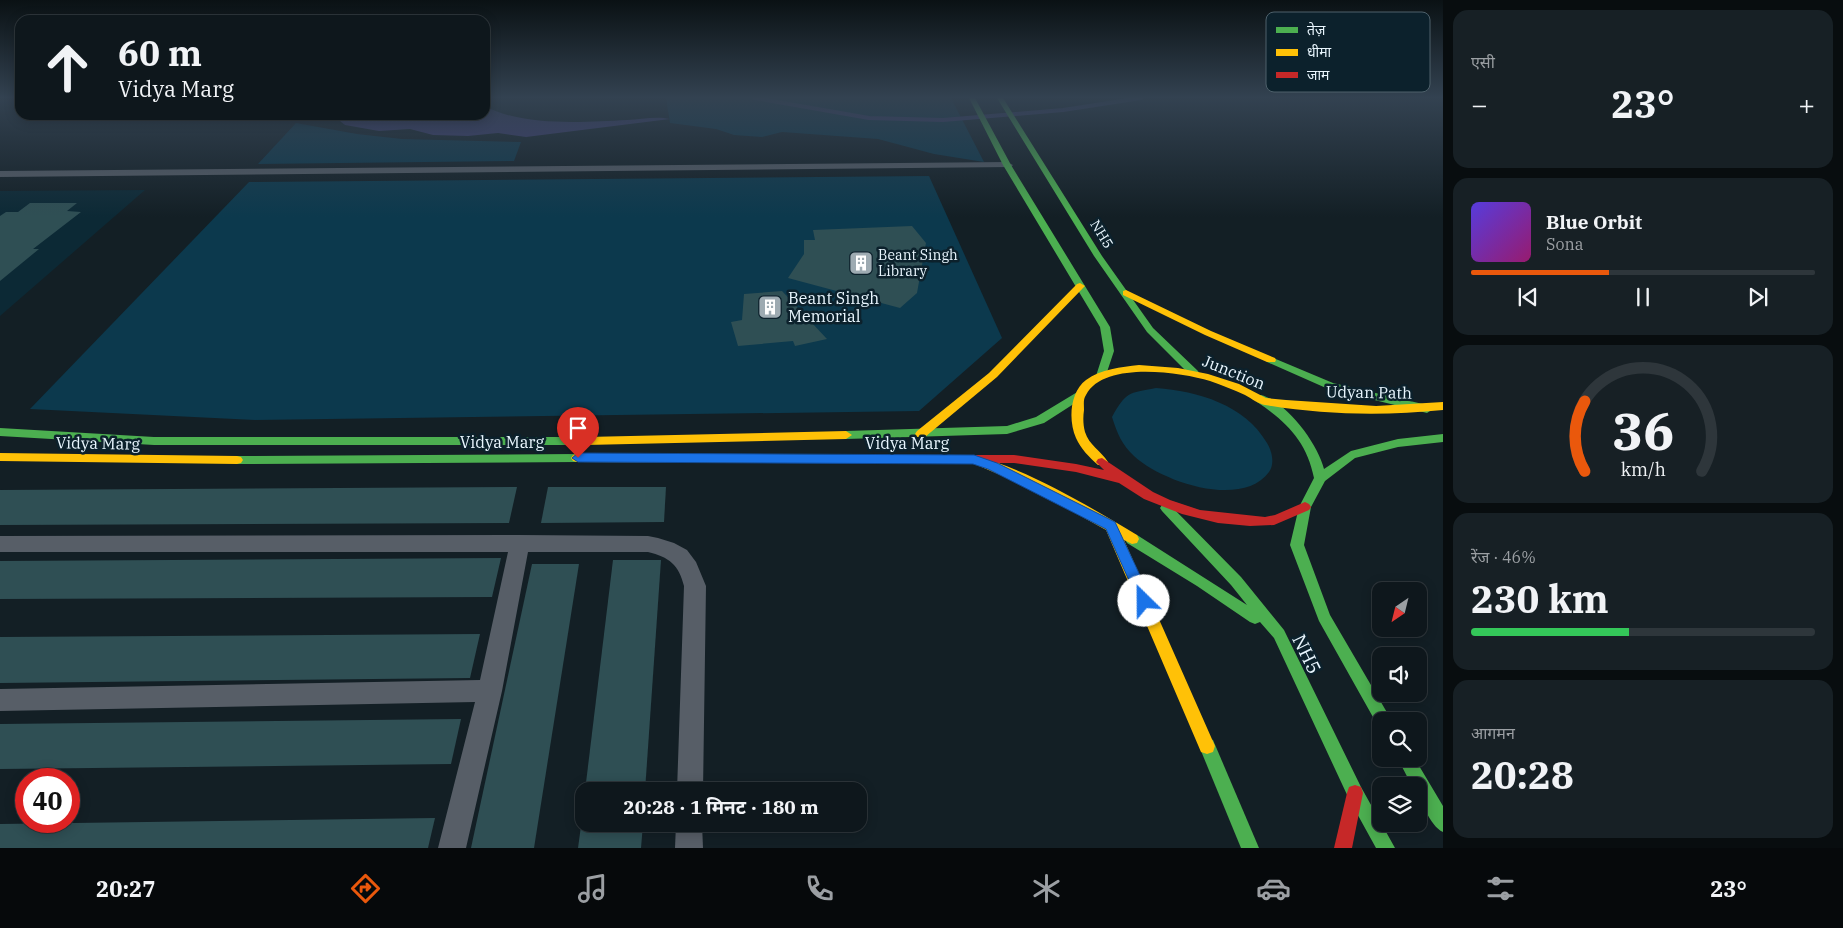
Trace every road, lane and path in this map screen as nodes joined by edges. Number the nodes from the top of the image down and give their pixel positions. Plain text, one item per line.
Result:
1 (993, 138) edge
2 (1024, 138) edge
3 (1007, 165) junction
4 (0, 174) edge
5 (1080, 286) junction
6 (1122, 291) junction
7 (1194, 373) junction
8 (1101, 376) junction
9 (1080, 395) junction
10 (1264, 401) junction
11 (1443, 406) edge
12 (1427, 409) junction
13 (0, 432) edge
14 (921, 434) junction
15 (1443, 438) edge
16 (0, 457) edge
17 (974, 459) junction
18 (1320, 478) junction
19 (1122, 479) junction
20 (1159, 501) junction
21 (1305, 507) junction
22 (1111, 526) junction
23 (520, 543) junction
24 (0, 544) edge
25 (1279, 634) junction
26 (490, 692) junction
27 (0, 700) edge
28 (1379, 712) edge
29 (1411, 767) edge
30 (690, 782) edge
31 (1355, 793) junction
32 (1443, 824) edge
33 (689, 832) edge
34 (452, 848) edge
35 (689, 848) edge
36 (1250, 848) edge
37 (1343, 848) edge
38 (1386, 848) edge

1 - 3 main road
2 - 6 main road, NH5 / NH5
3 - 4 street
3 - 5 main road
5 - 8 main road
5 - 14 main road
6 - 7 main road, NH5 / NH5
6 - 12 main road
7 - 8 main road, Junction / NH5
7 - 10 main road, Junction / NH5
8 - 9 main road, Junction / NH5
9 - 14 main road, Vidya Marg
9 - 19 main road, NH5
10 - 12 main road, Udyan Path
10 - 18 main road, Junction / NH5
11 - 12 main road, Udyan Path
13 - 14 main road, Vidya Marg
15 - 18 main road
16 - 17 main road, Vidya Marg
17 - 19 main road, Vidya Marg
17 - 22 main road
18 - 21 main road, NH5
19 - 20 main road, NH5
20 - 21 main road, NH5
20 - 25 main road, NH5 / NH5
21 - 28 main road, NH5
22 - 25 main road
22 - 36 main road
23 - 24 street
23 - 26 street
23 - 30 street
25 - 31 main road, NH5 / NH5
26 - 27 street
26 - 34 street
29 - 32 main road
31 - 37 main road
31 - 38 main road, NH5 / NH5
33 - 35 street

